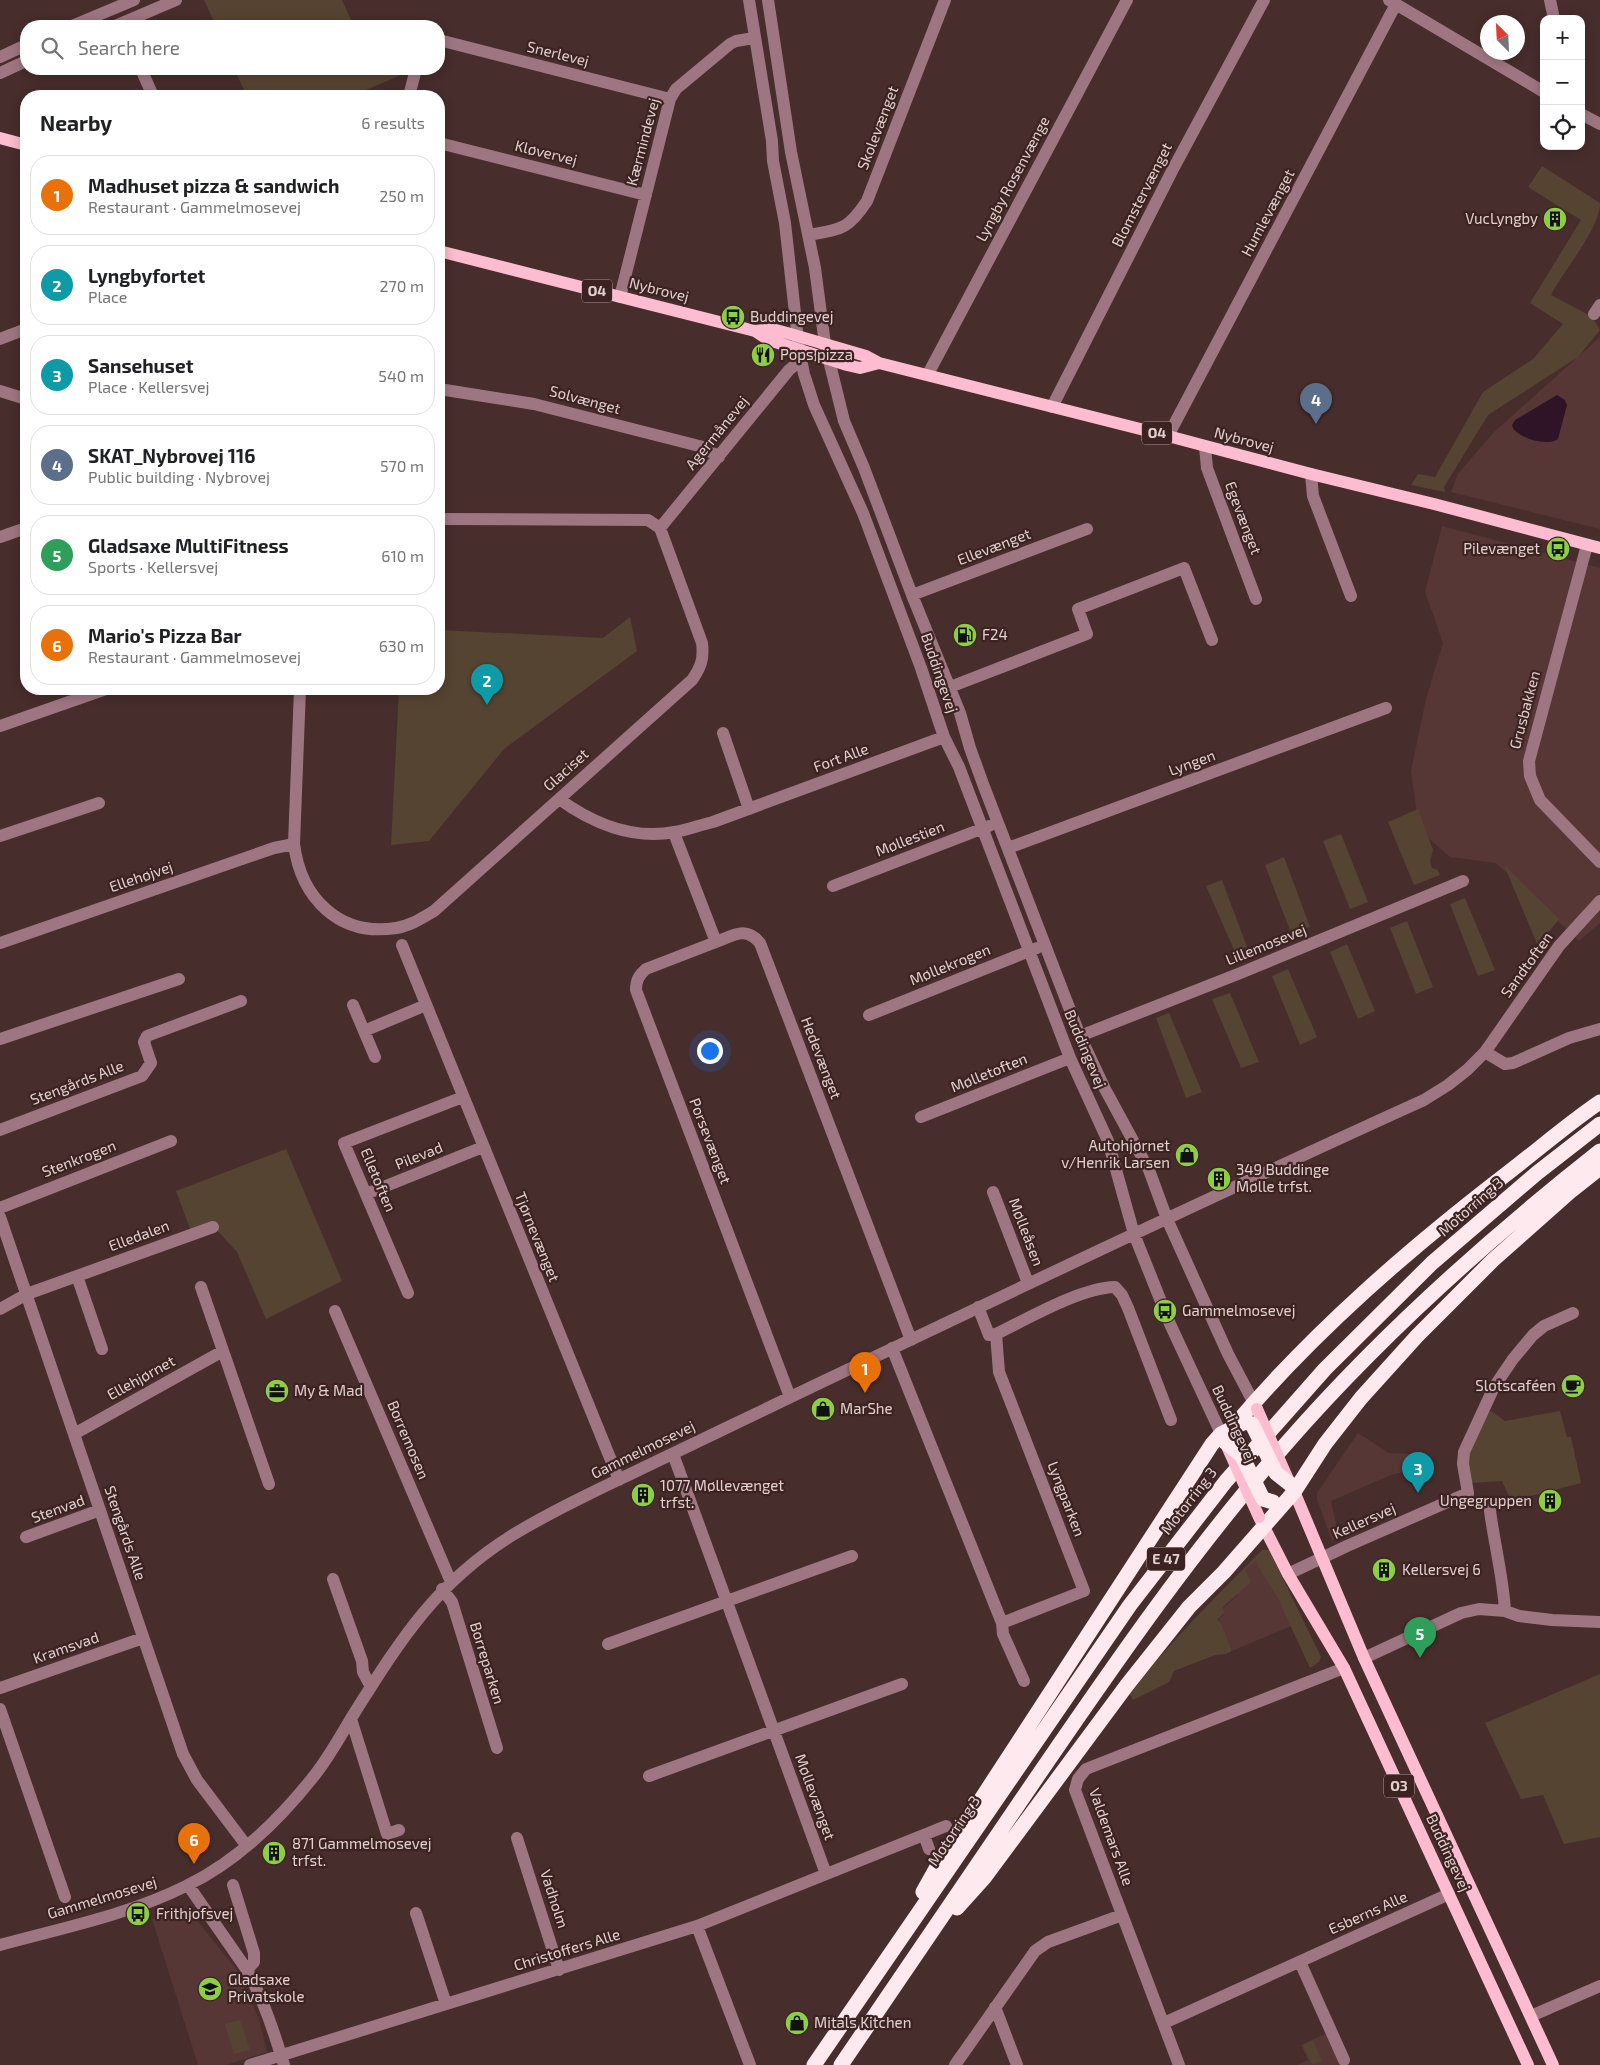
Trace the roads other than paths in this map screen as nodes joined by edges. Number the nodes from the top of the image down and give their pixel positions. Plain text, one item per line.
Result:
1 (134, 0) edge
2 (176, 0) edge
3 (749, 0) edge
4 (768, 0) edge
5 (945, 0) edge
6 (1127, 0) edge
7 (1264, 0) edge
8 (1550, 0) edge
9 (1392, 2) edge
10 (1553, 15) edge
11 (86, 20) edge
12 (129, 20) edge
13 (754, 38) junction
14 (445, 42) edge
15 (20, 48) edge
16 (0, 56) edge
17 (20, 64) edge
18 (0, 73) edge
19 (144, 75) edge
20 (414, 75) edge
21 (150, 90) edge
22 (411, 90) edge
23 (1540, 90) edge
24 (670, 100) junction
25 (1585, 116) edge
26 (1600, 124) edge
27 (0, 138) edge
28 (20, 143) edge
29 (445, 145) edge
30 (646, 195) junction
31 (809, 235) junction
32 (445, 253) edge
33 (620, 297) junction
34 (20, 331) edge
35 (755, 331) junction
36 (798, 336) junction
37 (0, 339) edge
38 (824, 344) junction
39 (800, 355) junction
40 (828, 360) junction
41 (879, 363) junction
42 (928, 374) junction
43 (445, 390) edge
44 (0, 391) edge
45 (20, 397) edge
46 (1052, 407) junction
47 (1168, 436) junction
48 (1205, 447) junction
49 (719, 457) junction
50 (1311, 474) junction
51 (445, 519) edge
52 (660, 528) junction
53 (1087, 529) dead end
54 (20, 530) edge
55 (0, 537) edge
56 (1587, 545) junction
57 (1600, 548) edge
58 (912, 595) junction
59 (1351, 596) dead end
60 (1256, 599) dead end
61 (1212, 640) dead end
62 (950, 686) junction
63 (89, 695) edge
64 (300, 695) edge
65 (1386, 708) dead end
66 (0, 726) edge
67 (723, 733) dead end
68 (944, 738) junction
69 (559, 799) junction
70 (99, 803) dead end
71 (749, 809) junction
72 (998, 822) junction
73 (982, 828) junction
74 (674, 833) junction
75 (0, 836) edge
76 (294, 844) junction
77 (1008, 848) junction
78 (1600, 862) edge
79 (1463, 881) dead end
80 (833, 886) dead end
81 (1600, 901) edge
82 (716, 942) junction
83 (0, 943) edge
84 (402, 945) dead end
85 (1044, 945) junction
86 (1030, 951) junction
87 (179, 979) dead end
88 (241, 1001) dead end
89 (353, 1005) dead end
90 (426, 1005) junction
91 (869, 1015) dead end
92 (1600, 1029) edge
93 (364, 1031) junction
94 (1080, 1036) junction
95 (0, 1039) edge
96 (1485, 1052) junction
97 (375, 1057) dead end
98 (1070, 1058) junction
99 (463, 1097) junction
100 (1600, 1102) edge
101 (921, 1117) dead end
102 (1600, 1124) edge
103 (0, 1130) edge
104 (170, 1141) dead end
105 (483, 1147) junction
106 (1600, 1151) edge
107 (1600, 1168) edge
108 (993, 1192) dead end
109 (366, 1194) junction
110 (0, 1208) edge
111 (0, 1217) edge
112 (1167, 1219) junction
113 (213, 1226) dead end
114 (1134, 1234) junction
115 (77, 1276) junction
116 (1028, 1283) junction
117 (202, 1287) dead end
118 (408, 1293) dead end
119 (27, 1294) junction
120 (978, 1307) junction
121 (0, 1309) edge
122 (335, 1311) dead end
123 (1573, 1313) dead end
124 (996, 1334) junction
125 (911, 1340) junction
126 (892, 1348) junction
127 (102, 1349) dead end
128 (223, 1351) junction
129 (790, 1397) junction
130 (1256, 1406) junction
131 (1171, 1420) dead end
132 (1231, 1431) junction
133 (74, 1434) junction
134 (673, 1454) junction
135 (618, 1480) junction
136 (269, 1484) dead end
137 (1292, 1488) junction
138 (1489, 1503) dead end
139 (100, 1510) junction
140 (1262, 1522) junction
141 (26, 1537) dead end
142 (852, 1556) dead end
143 (1321, 1558) junction
144 (1288, 1574) junction
145 (334, 1579) dead end
146 (447, 1585) junction
147 (726, 1601) junction
148 (1505, 1611) junction
149 (1600, 1622) edge
150 (1002, 1623) junction
151 (143, 1638) junction
152 (608, 1644) dead end
153 (1364, 1658) junction
154 (1344, 1668) junction
155 (1024, 1682) dead end
156 (902, 1684) dead end
157 (371, 1686) junction
158 (0, 1688) edge
159 (0, 1709) edge
160 (350, 1719) junction
161 (774, 1731) junction
162 (497, 1748) dead end
163 (649, 1776) dead end
164 (946, 1826) dead end
165 (400, 1830) dead end
166 (924, 1834) junction
167 (517, 1838) dead end
168 (246, 1845) junction
169 (929, 1848) dead end
170 (826, 1874) junction
171 (188, 1885) junction
172 (233, 1885) dead end
173 (1449, 1894) junction
174 (65, 1897) dead end
175 (416, 1913) dead end
176 (1122, 1915) junction
177 (698, 1926) junction
178 (0, 1945) edge
179 (920, 1948) junction
180 (1300, 1962) junction
181 (248, 1970) junction
182 (559, 1970) junction
183 (880, 1970) junction
184 (1600, 1986) edge
185 (446, 2004) junction
186 (995, 2007) junction
187 (1531, 2016) junction
188 (1164, 2023) junction
189 (283, 2060) edge
190 (1344, 2060) dead end
191 (250, 2065) edge
192 (750, 2065) edge
193 (814, 2065) edge
194 (841, 2065) edge
195 (955, 2065) edge
196 (1017, 2065) edge
197 (1179, 2065) edge
198 (1528, 2065) edge
199 (1553, 2065) edge

1 - 11 street
2 - 12 street
3 - 13 street, Buddingevej
4 - 31 street, Buddingevej
5 - 31 street, Skolevænget
6 - 42 street, Lyngby Rosenvænge
7 - 46 street, Blomstervænget
8 - 10 street
9 - 23 street
9 - 47 street, Humlevænget
13 - 24 street, Kærmindevej
13 - 36 street, Buddingevej
14 - 24 street, Snerlevej
15 - 16 street
17 - 18 street
19 - 21 street
20 - 22 street
24 - 30 street, Kærmindevej
25 - 26 street
27 - 28 main road
29 - 30 street, Kløvervej
30 - 33 street, Kærmindevej
31 - 38 street, Buddingevej
32 - 33 main road, Nybrovej / O4
33 - 35 main road, Nybrovej / O4
34 - 37 street
35 - 36 main road, Nybrovej / O4
35 - 39 main road, Nybrovej / O4
36 - 38 main road, Nybrovej / O4
36 - 39 street, Buddingevej
38 - 40 street, Buddingevej
38 - 41 main road, Nybrovej / O4
39 - 40 main road, Nybrovej / O4
39 - 49 street, Agermånevej
39 - 68 street, Buddingevej
40 - 41 main road, Nybrovej / O4
40 - 58 street, Buddingevej
41 - 42 main road, Nybrovej / O4
42 - 46 main road, Nybrovej / O4
43 - 49 street, Solvænget
44 - 45 street
46 - 47 main road, Nybrovej / O4
47 - 48 main road, Nybrovej / O4
48 - 50 main road, Nybrovej / O4
48 - 60 street, Egevænget
49 - 52 street, Agermånevej
50 - 56 main road, Nybrovej / O4
50 - 59 street
51 - 52 street
52 - 69 street, Glaciset
53 - 58 street, Ellevænget
54 - 55 street
56 - 57 main road, Nybrovej / O4
56 - 78 street, Grusbakken
58 - 62 street, Buddingevej
61 - 62 street
62 - 72 street, Buddingevej
63 - 66 street
64 - 76 street, Glaciset
65 - 77 street, Lyngen
67 - 71 street
68 - 71 street, Fort Alle
68 - 73 street, Buddingevej
69 - 74 street, Fort Alle
69 - 76 street, Glaciset
70 - 75 street
71 - 74 street, Fort Alle
72 - 73 street, Møllestien
72 - 77 street, Buddingevej
73 - 80 street, Møllestien
73 - 86 street, Buddingevej
74 - 82 street
76 - 83 street, Ellehøjvej
77 - 85 street, Buddingevej
79 - 94 street, Lillemosevej
81 - 96 street, Sandtoften
82 - 125 street, Hedevænget
82 - 129 street, Porsevænget
84 - 90 street, Tjørnevænget
85 - 86 street, Møllekrogen
85 - 94 street, Buddingevej
86 - 91 street, Møllekrogen
86 - 98 street, Buddingevej
87 - 95 street
88 - 103 street, Stengårds Alle
89 - 93 street
90 - 93 street
90 - 99 street, Tjørnevænget
92 - 96 street
93 - 97 street
94 - 112 street, Buddingevej
96 - 112 street, Gammelmosevej
98 - 101 street, Mølletoften
98 - 114 street, Buddingevej
99 - 105 street, Tjørnevænget
99 - 109 street, Elletoften
100 - 130 highway
102 - 183 highway, Motorring 3 / E 47
104 - 110 street, Stenkrogen
105 - 109 street, Pilevad
105 - 135 street, Tjørnevænget
106 - 179 highway, E 47
107 - 137 highway
108 - 116 street, Mølleåsen
109 - 118 street, Elletoften
111 - 119 street, Stengårds Alle
112 - 114 street, Gammelmosevej
112 - 130 street, Buddingevej
113 - 115 street, Elledalen
114 - 116 street, Gammelmosevej
114 - 132 street, Buddingevej
115 - 119 street, Elledalen
115 - 127 street
116 - 120 street, Gammelmosevej
117 - 128 street
119 - 121 street, Elledalen
119 - 133 street, Stengårds Alle
120 - 124 street
120 - 125 street, Gammelmosevej
122 - 146 street, Borremosen
123 - 143 street, Kellersvej
124 - 131 street
124 - 150 street, Lyngparken
125 - 126 street, Gammelmosevej
126 - 129 street, Gammelmosevej
126 - 150 street
128 - 133 street, Ellehjørnet
128 - 136 street
129 - 134 street, Gammelmosevej
130 - 132 highway
130 - 137 main road, Buddingevej / O3, bridge
132 - 137 highway, bridge
132 - 137 highway, bridge
132 - 140 main road, Buddingevej / O3, bridge
132 - 183 highway
133 - 139 street, Stengårds Alle
134 - 135 street, Gammelmosevej
134 - 147 street, Møllevænget
135 - 146 street, Gammelmosevej
137 - 140 highway
137 - 143 main road, Buddingevej / O3
138 - 148 street
139 - 141 street, Stenvad
139 - 151 street, Stengårds Alle
140 - 144 main road, Buddingevej / O3
140 - 179 highway
142 - 147 street
143 - 144 street, Kellersvej
143 - 153 main road, Buddingevej / O3
144 - 154 main road, Buddingevej / O3
145 - 157 street
146 - 157 street, Gammelmosevej
146 - 162 street, Borreparken
147 - 152 street
147 - 161 street, Møllevænget
148 - 149 street
148 - 153 street
150 - 155 street
151 - 158 street, Kramsvad
151 - 168 street, Stengårds Alle
153 - 187 main road, Buddingevej / O3
154 - 173 main road, Buddingevej / O3
154 - 176 street, Valdemars Alle
156 - 161 street
157 - 160 street, Gammelmosevej
159 - 174 street
160 - 165 street
160 - 168 street, Gammelmosevej
161 - 163 street
161 - 170 street, Møllevænget
164 - 166 street, Christoffers Alle
166 - 169 street
166 - 170 street, Christoffers Alle
167 - 182 street, Vadholm
168 - 171 street, Gammelmosevej
170 - 177 street, Christoffers Alle
171 - 178 street, Gammelmosevej
171 - 181 street
172 - 181 street
173 - 180 street, Esberns Alle
173 - 198 main road, Buddingevej / O3
175 - 185 street
176 - 186 street
176 - 188 street, Valdemars Alle
177 - 182 street, Christoffers Alle
177 - 192 street
179 - 194 highway, E 47
180 - 188 street, Esberns Alle
180 - 190 street
181 - 189 street
182 - 185 street, Christoffers Alle
183 - 193 highway, Motorring 3 / E 47
184 - 187 street
185 - 189 street, Christoffers Alle
186 - 195 street
186 - 196 street
187 - 199 main road, Buddingevej / O3
188 - 197 street, Valdemars Alle
189 - 191 street, Christoffers Alle

